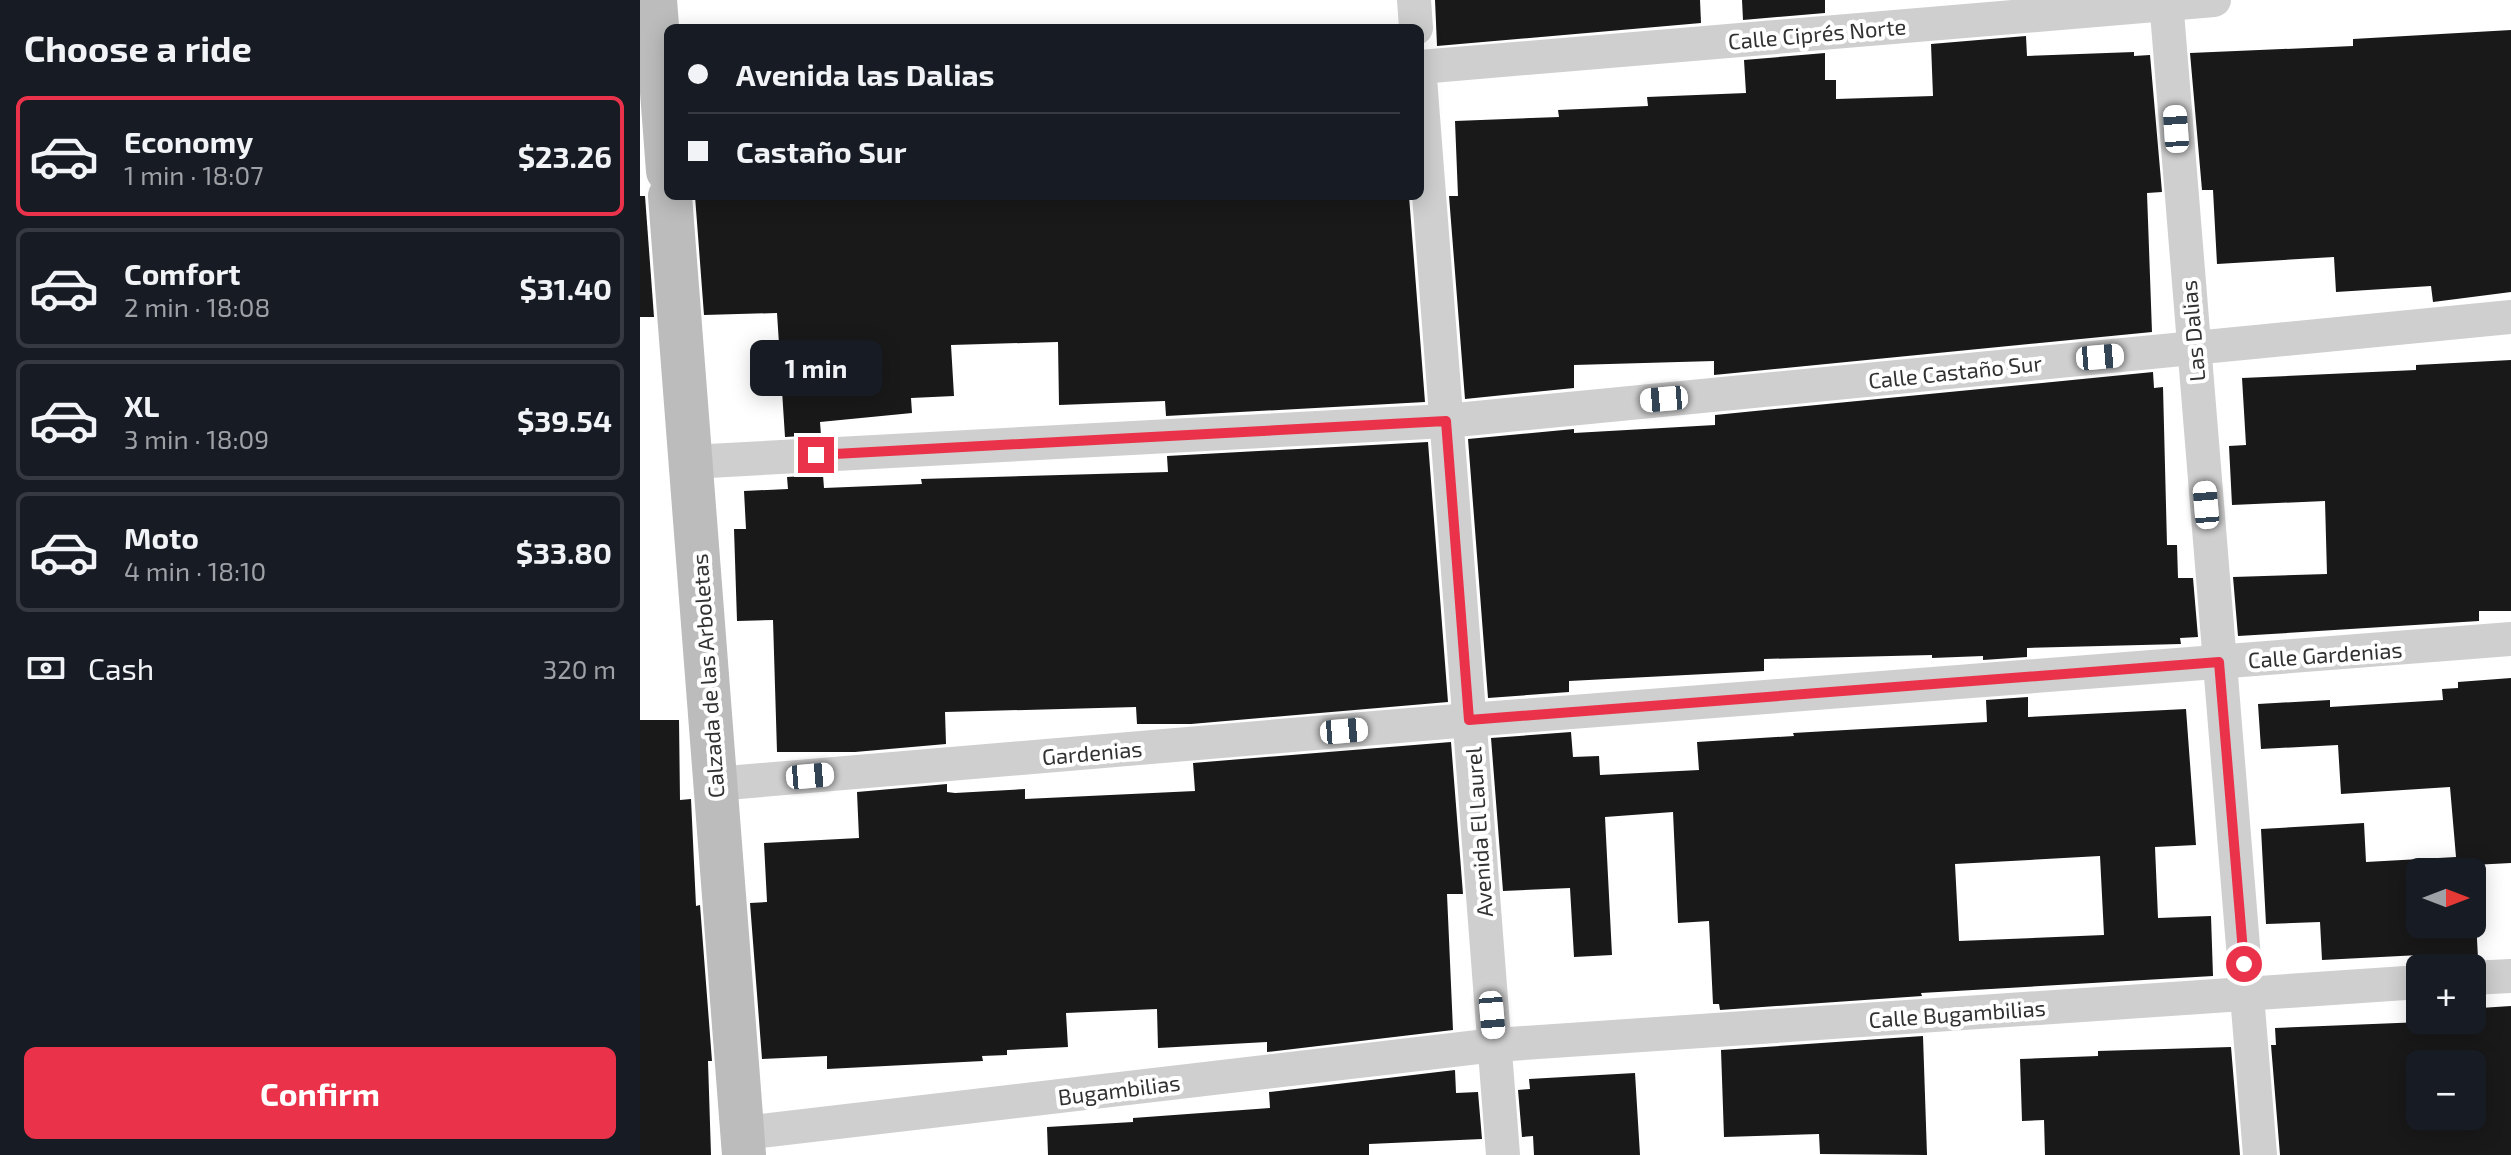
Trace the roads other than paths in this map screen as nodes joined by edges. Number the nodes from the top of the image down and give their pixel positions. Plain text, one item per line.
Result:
1 (655, 0) edge
2 (1414, 0) edge
3 (2214, 0) edge
4 (2166, 2) edge
5 (1416, 24) edge
6 (1424, 67) edge
7 (664, 109) edge
8 (1424, 131) edge
9 (670, 200) edge
10 (2511, 317) edge
11 (2193, 348) junction
12 (1446, 421) junction
13 (690, 462) junction
14 (2511, 639) edge
15 (2219, 662) junction
16 (1469, 720) junction
17 (715, 784) junction
18 (2511, 976) edge
19 (2486, 977) edge
20 (2406, 983) edge
21 (2247, 994) junction
22 (1495, 1045) junction
23 (743, 1144) edge
24 (1503, 1155) edge
25 (2260, 1155) edge

1 - 7 street
2 - 5 street
3 - 4 street, Calle Ciprés Norte
4 - 6 street, Calle Ciprés Norte
4 - 11 street, Las Dalias
8 - 12 street, Avenida El Laurel
9 - 13 street, Calzada de las Arboletas
10 - 11 street, Calle Castaño Sur
11 - 12 street, Calle Castaño Sur
11 - 15 street, Las Dalias
12 - 13 street, Calle Castaño Sur
12 - 16 street, Avenida El Laurel
13 - 17 street, Calzada de las Arboletas
14 - 15 street, Calle Gardenias
15 - 16 street, Calle Gardenias
15 - 21 street, Las Dalias
16 - 17 street, Gardenias
16 - 22 street, Avenida El Laurel
17 - 23 street, Calzada de las Arboletas
18 - 19 street
20 - 21 street, Calle Bugambilias
21 - 22 street, Calle Bugambilias
21 - 25 street, Las Dalias
22 - 23 street, Bugambilias
22 - 24 street, Avenida El Laurel

